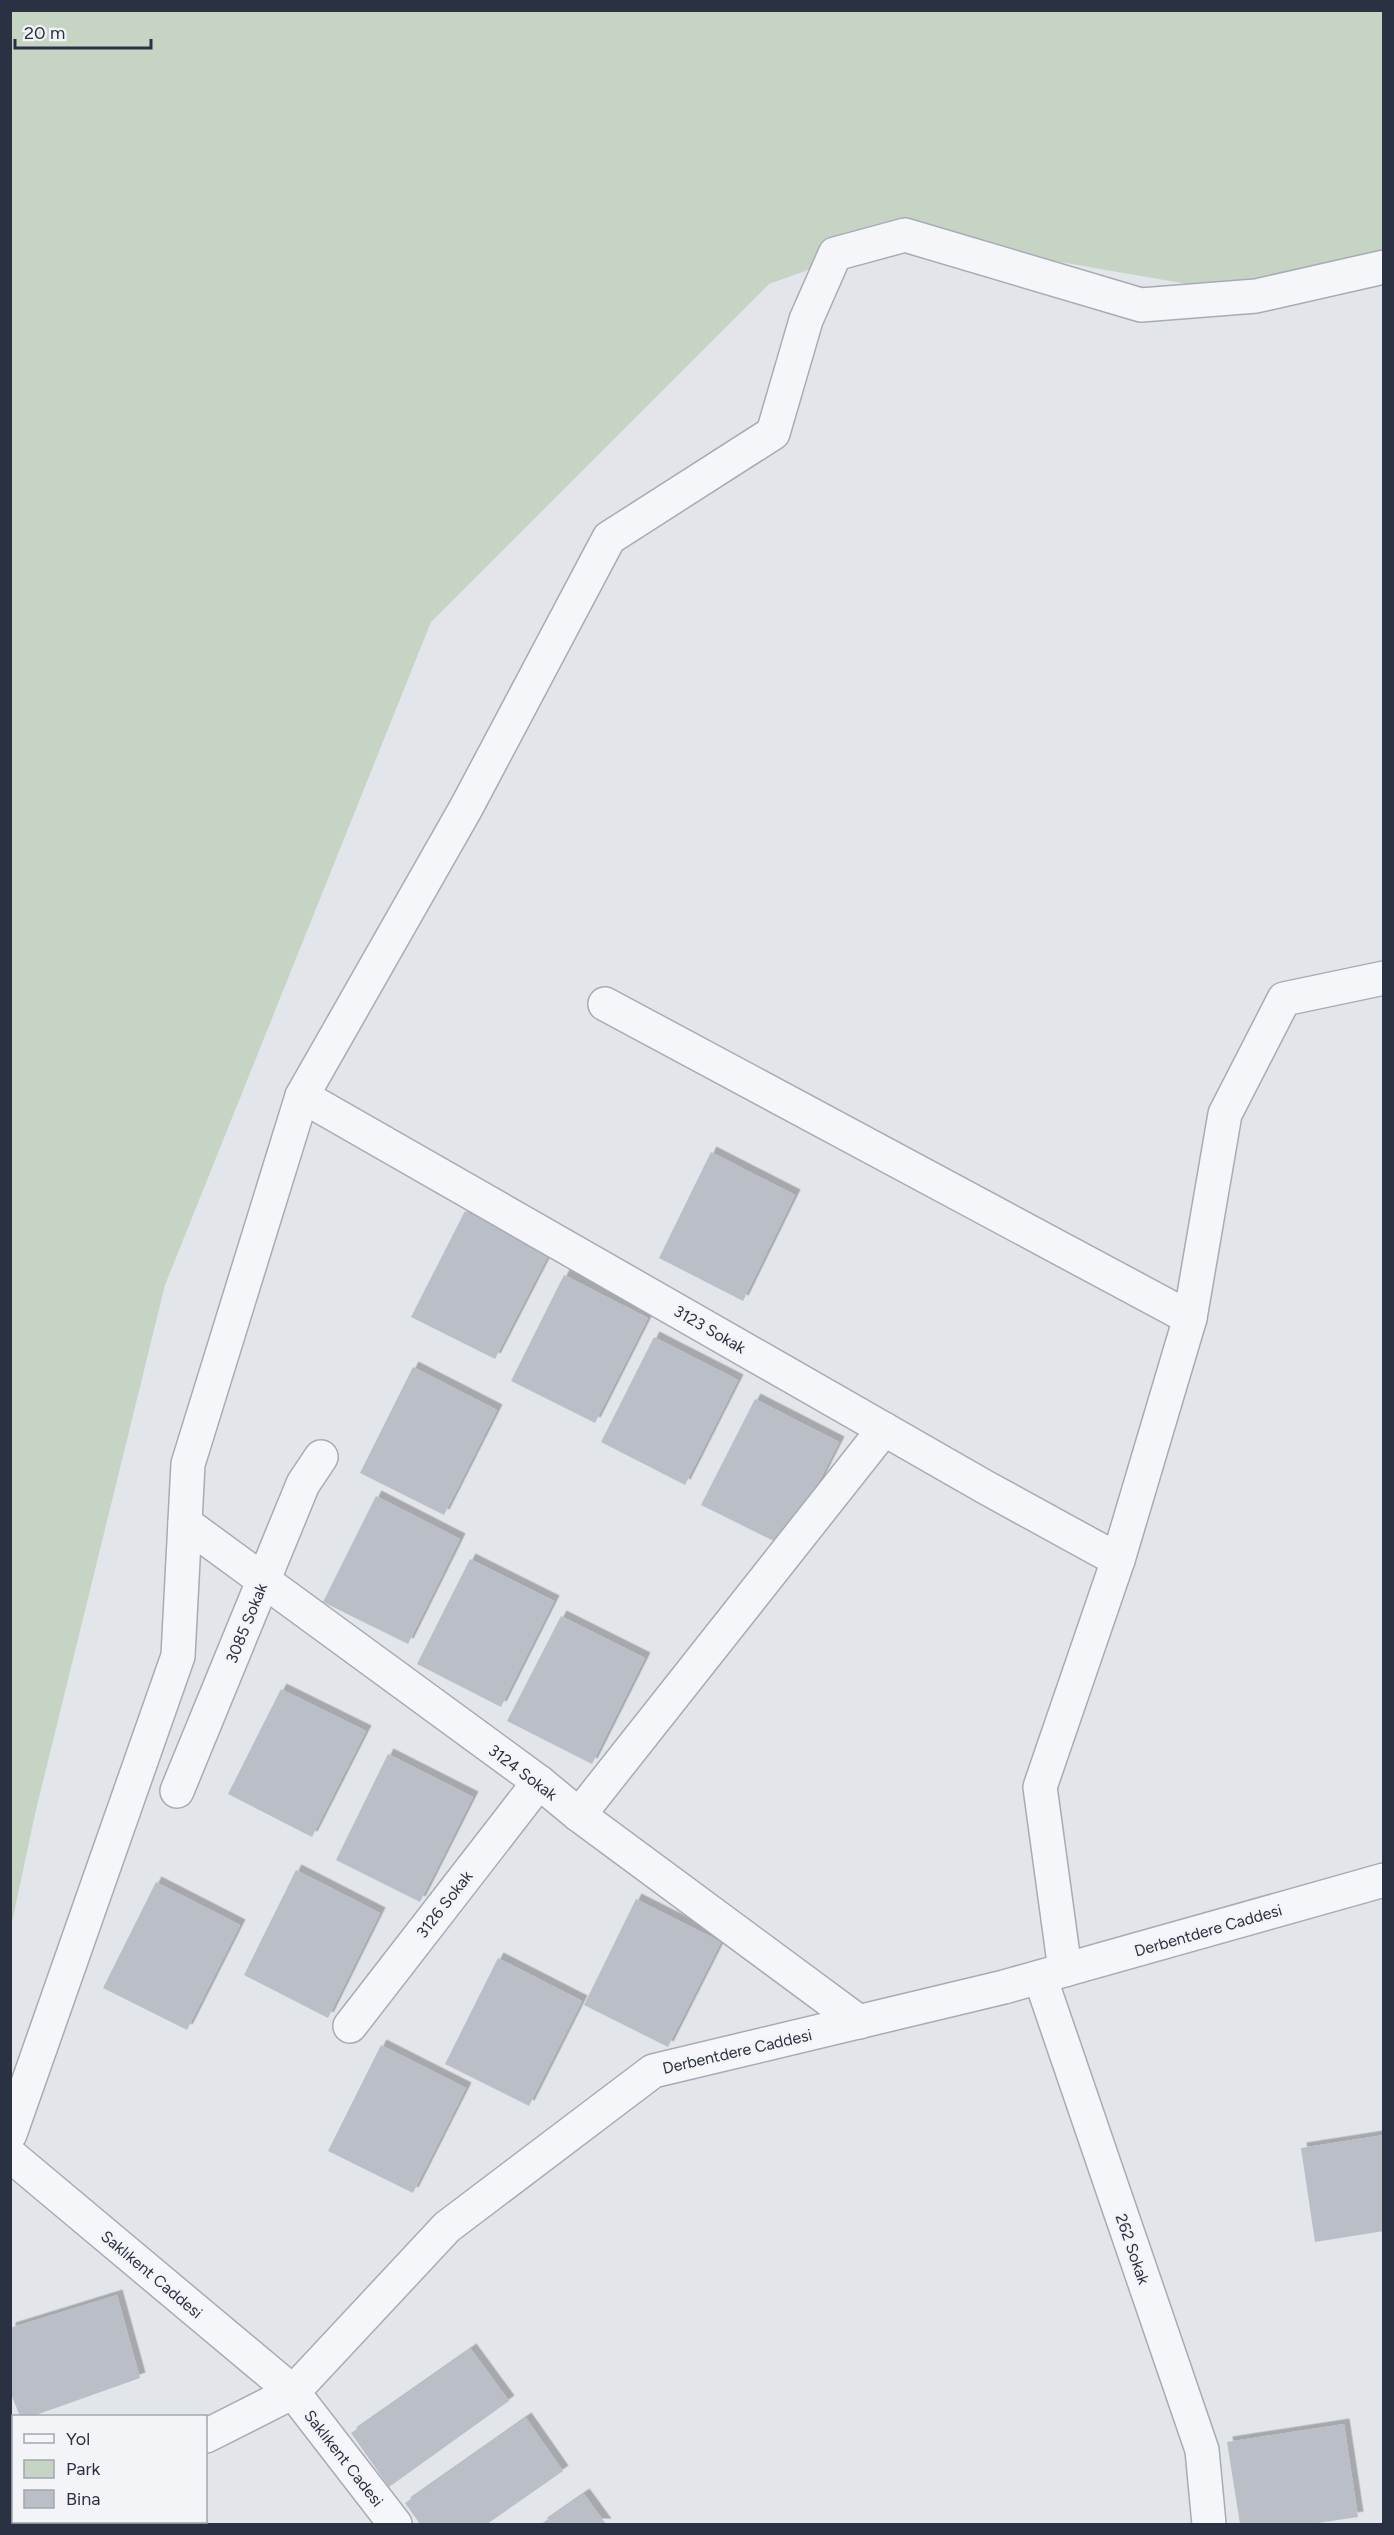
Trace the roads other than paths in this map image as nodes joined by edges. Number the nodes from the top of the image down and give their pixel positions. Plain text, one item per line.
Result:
1 (1383, 267) edge
2 (1383, 978) edge
3 (605, 1004) dead end
4 (302, 1096) junction
5 (1190, 1318) junction
6 (884, 1429) junction
7 (321, 1457) dead end
8 (185, 1523) junction
9 (1118, 1560) junction
10 (263, 1581) junction
11 (539, 1782) junction
12 (177, 1791) dead end
13 (579, 1815) junction
14 (1383, 1880) edge
15 (1053, 1974) junction
16 (859, 2022) junction
17 (350, 2026) dead end
18 (10, 2134) edge
19 (15, 2165) edge
20 (293, 2392) junction
21 (207, 2435) edge
22 (395, 2524) edge
23 (1209, 2524) edge

1 - 4 street
2 - 5 street, 262 Sokak
3 - 5 street
4 - 6 street, 3123 Sokak
4 - 8 street
5 - 9 street, 262 Sokak
6 - 9 street, 3123 Sokak
6 - 13 street
7 - 10 street, 3085 Sokak
8 - 10 street, 3124 Sokak
8 - 18 street
9 - 15 street, 262 Sokak
10 - 11 street, 3124 Sokak
10 - 12 street, 3085 Sokak
11 - 13 street, 3124 Sokak
11 - 17 street, 3126 Sokak
13 - 16 street, 3124 Sokak
14 - 15 street, Derbentdere Caddesi
15 - 16 street, Derbentdere Caddesi
15 - 23 street, 262 Sokak
16 - 20 street, Derbentdere Caddesi
19 - 20 street, Saklıkent Caddesi
20 - 21 street, Derbentdere Caddesi
20 - 22 street, Saklıkent Cadesi

